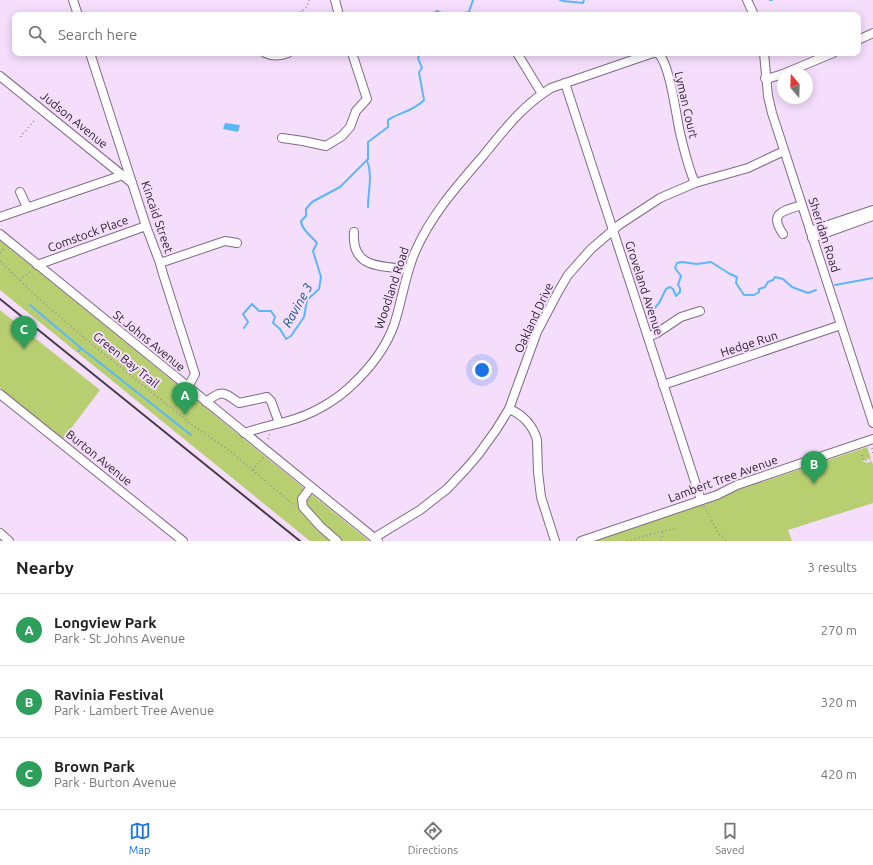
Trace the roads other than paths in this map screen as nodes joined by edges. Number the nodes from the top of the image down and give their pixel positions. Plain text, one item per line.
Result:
1 (73, 0) edge
2 (334, 0) edge
3 (747, 0) edge
4 (77, 12) edge
5 (338, 12) edge
6 (753, 12) edge
7 (873, 33) edge
8 (861, 39) edge
9 (91, 56) edge
10 (353, 56) edge
11 (518, 56) edge
12 (644, 56) edge
13 (662, 56) edge
14 (764, 56) edge
15 (826, 56) edge
16 (638, 58) joint
17 (797, 68) edge
18 (0, 76) edge
19 (777, 76) edge
20 (765, 78) junction
21 (565, 83) junction
22 (542, 94) junction
23 (282, 138) dead end
24 (784, 151) junction
25 (123, 175) junction
26 (133, 183) junction
27 (695, 183) junction
28 (20, 192) dead end
29 (802, 205) junction
30 (27, 207) junction
31 (873, 210) edge
32 (873, 216) edge
33 (0, 217) edge
34 (146, 226) junction
35 (354, 232) dead end
36 (613, 232) junction
37 (0, 234) edge
38 (783, 234) dead end
39 (811, 234) junction
40 (237, 243) dead end
41 (160, 263) junction
42 (37, 265) junction
43 (408, 269) junction
44 (700, 311) dead end
45 (841, 325) junction
46 (648, 337) junction
47 (663, 384) junction
48 (188, 388) junction
49 (0, 394) edge
50 (206, 402) junction
51 (870, 408) edge
52 (508, 409) junction
53 (279, 423) junction
54 (873, 423) edge
55 (244, 433) junction
56 (873, 439) edge
57 (311, 487) junction
58 (701, 500) junction
59 (0, 534) edge
60 (376, 540) edge
61 (9, 541) edge
62 (183, 541) edge
63 (337, 541) edge
64 (555, 541) edge
65 (581, 541) edge

1 - 4 street
2 - 5 street
3 - 6 street
7 - 8 street
9 - 26 street, Kincaid Street
10 - 23 street
11 - 22 street
12 - 16 street, Lyman Court
13 - 27 street, Lyman Court
14 - 20 street, Sheridan Road
15 - 17 street
16 - 21 street, Woodland Road
18 - 25 street, Judson Avenue
19 - 20 street
20 - 24 street, Sheridan Road
21 - 22 street, Woodland Road
21 - 36 street, Groveland Avenue
22 - 43 street, Woodland Road
24 - 27 street, Oakland Drive
24 - 29 street, Sheridan Road
25 - 26 street, Judson Avenue
25 - 30 street
26 - 34 street, Kincaid Street
27 - 36 street, Oakland Drive
28 - 30 street
29 - 38 street
29 - 39 street, Sheridan Road
30 - 33 street
31 - 39 street
32 - 39 street
34 - 41 street, Kincaid Street
34 - 42 street, Comstock Place
35 - 43 street
36 - 46 street, Groveland Avenue
36 - 52 street, Oakland Drive
37 - 42 street, St Johns Avenue
39 - 45 street, Sheridan Road
40 - 41 street
41 - 48 street, Kincaid Street
42 - 48 street, St Johns Avenue
43 - 53 street, Woodland Road
44 - 46 street
45 - 47 street, Hedge Run
45 - 51 street, Sheridan Road
46 - 47 street, Groveland Avenue
47 - 58 street, Groveland Avenue
48 - 50 street, St Johns Avenue
49 - 62 street, Burton Avenue
50 - 53 street
50 - 55 street, St Johns Avenue
51 - 54 street, Sheridan Road
52 - 60 street, Oakland Drive
52 - 64 street
53 - 55 street, Woodland Road
55 - 57 street, St Johns Avenue
56 - 58 street, Lambert Tree Avenue
57 - 60 street, St Johns Avenue
57 - 63 street
58 - 65 street, Lambert Tree Avenue
59 - 61 street

